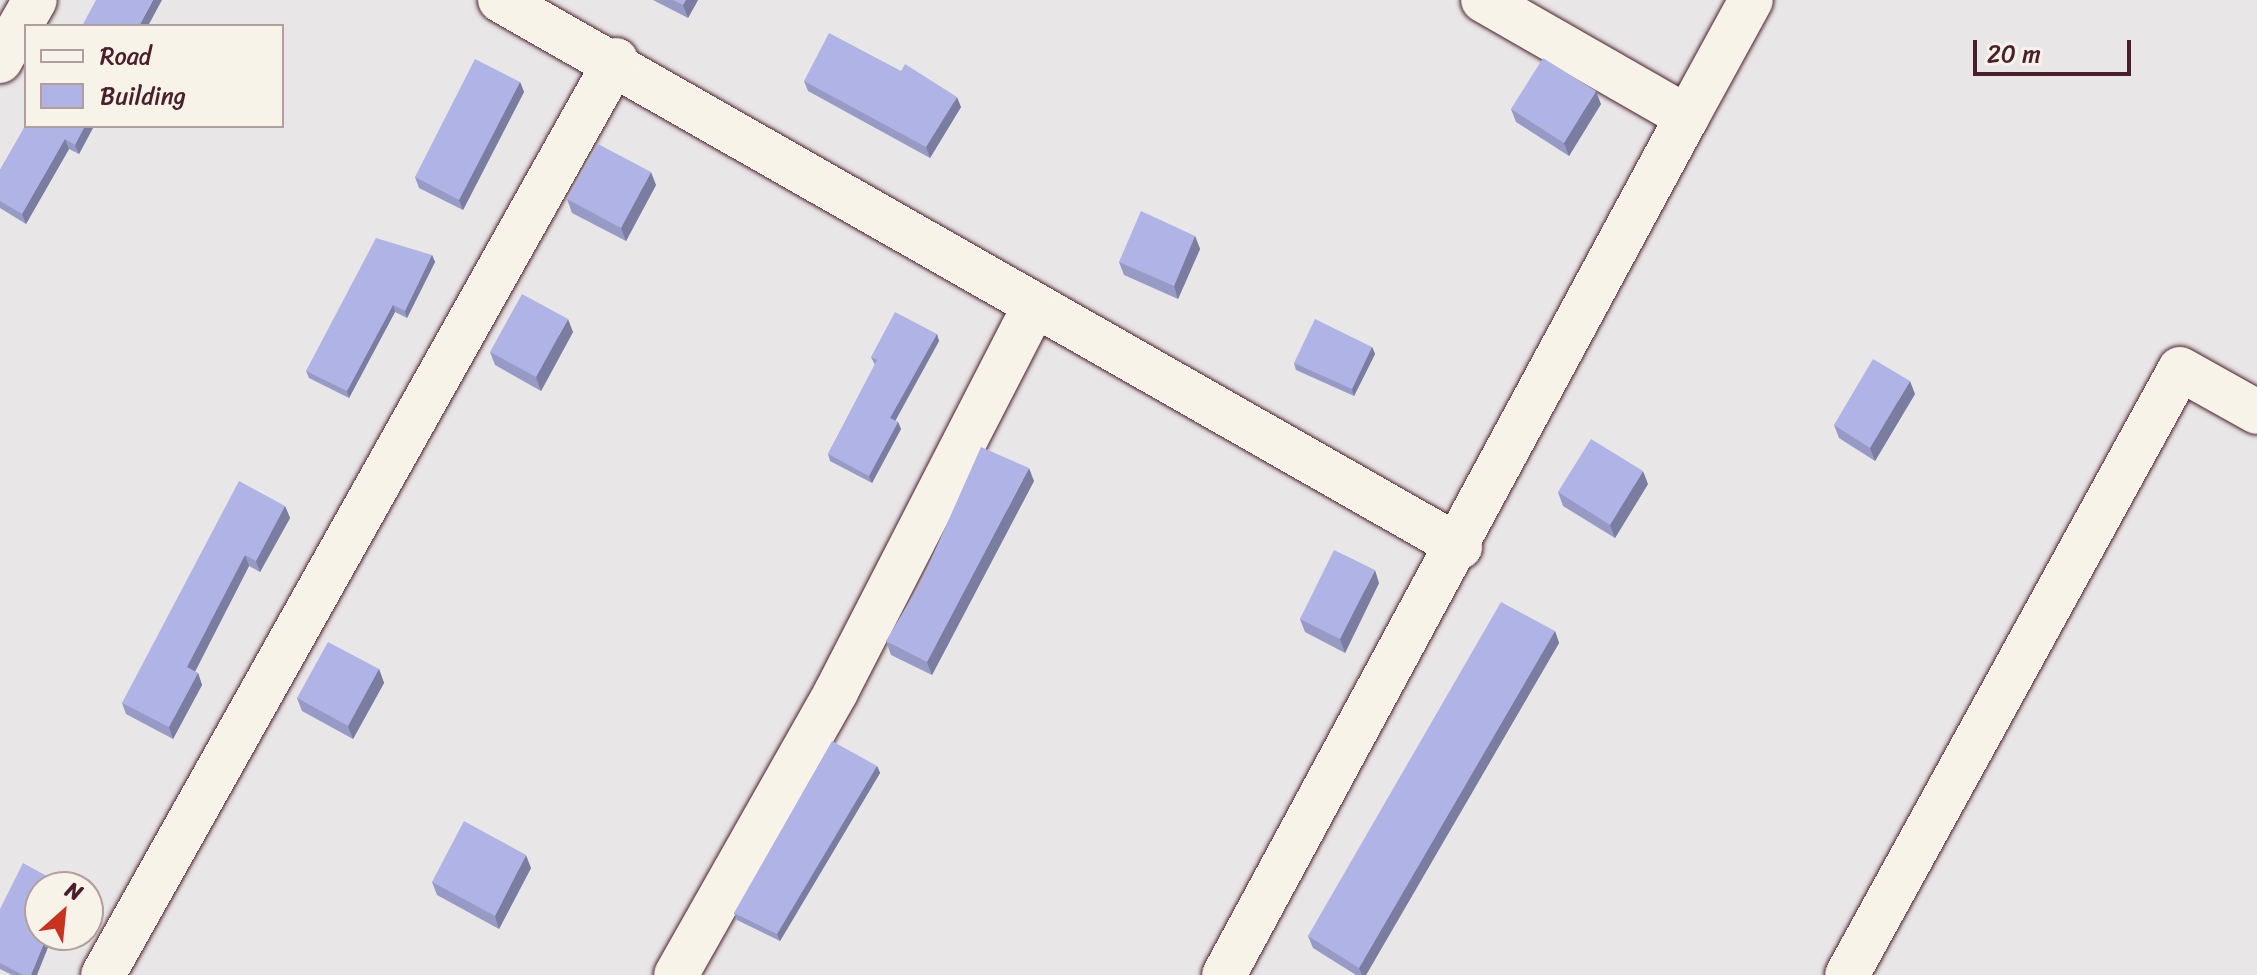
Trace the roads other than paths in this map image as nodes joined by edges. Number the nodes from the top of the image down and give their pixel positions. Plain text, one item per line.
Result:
1 (35, 0) edge
2 (500, 0) edge
3 (1483, 0) edge
4 (1751, 0) edge
5 (616, 60) junction
6 (0, 61) edge
7 (1687, 117) junction
8 (1035, 305) junction
9 (2257, 412) edge
10 (1460, 547) junction
11 (103, 975) edge
12 (676, 975) edge
13 (1224, 975) edge
14 (1847, 975) edge

1 - 6 street
2 - 5 street
3 - 7 street
4 - 7 street
5 - 8 street
5 - 11 street
7 - 10 street
8 - 10 street
8 - 12 street
9 - 14 street
10 - 13 street

